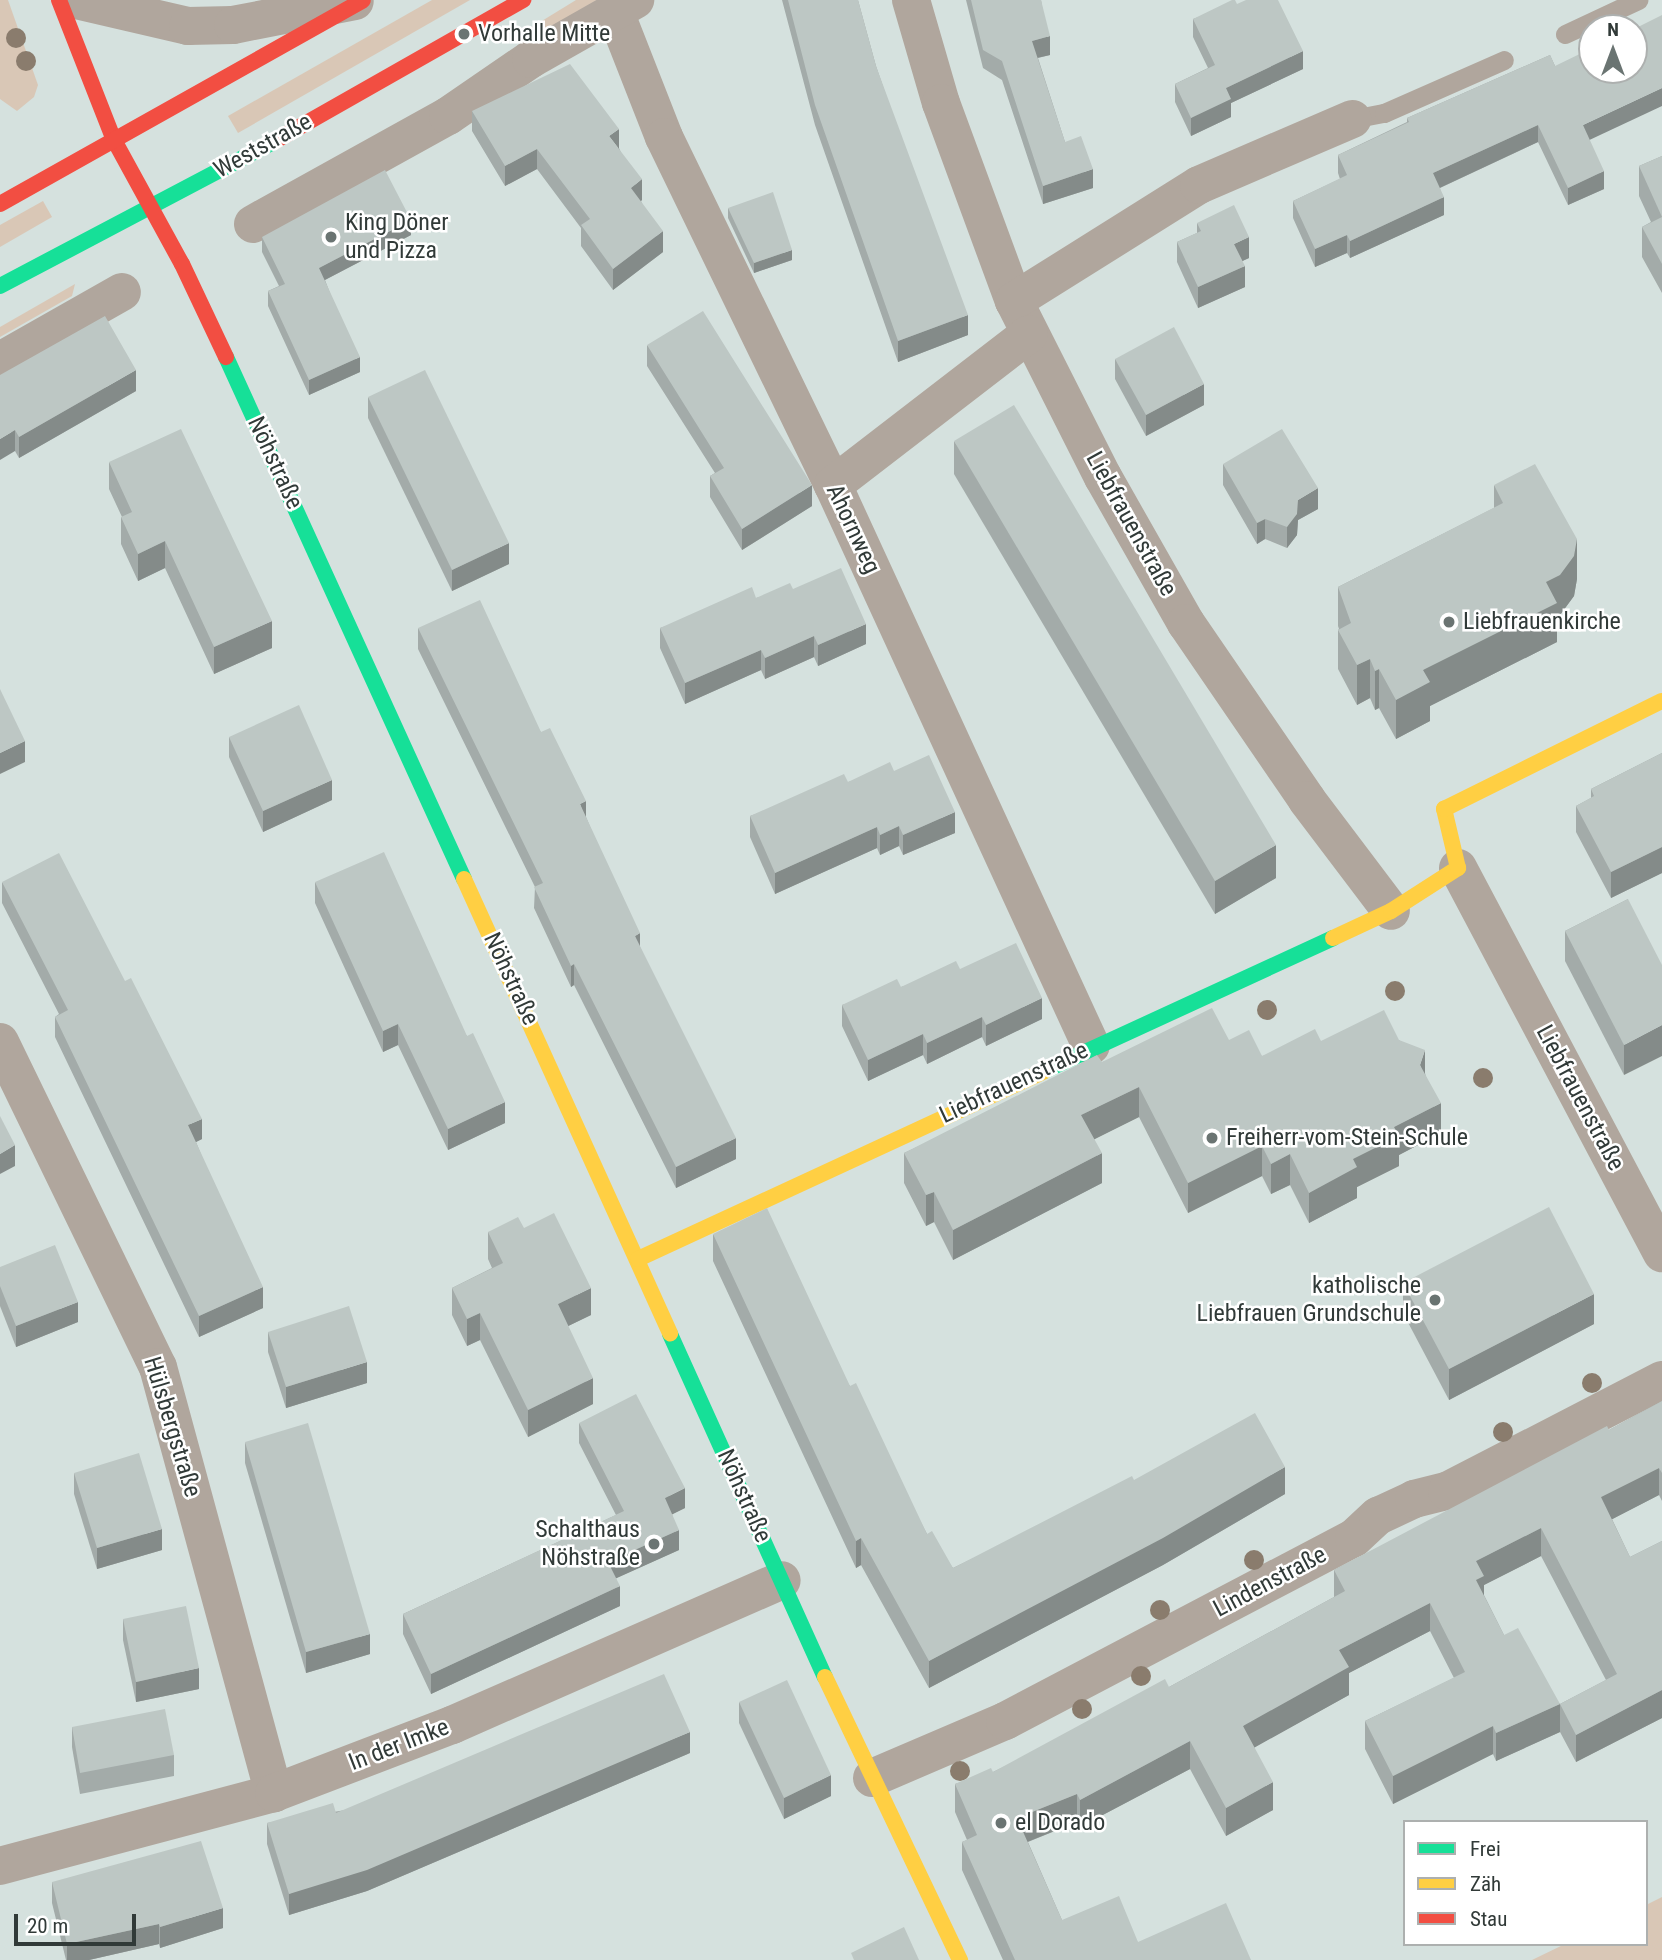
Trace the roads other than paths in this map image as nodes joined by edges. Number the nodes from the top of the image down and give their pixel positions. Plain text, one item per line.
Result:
1 (59, 0) edge
2 (76, 0) edge
3 (361, 0) edge
4 (523, 0) edge
5 (911, 0) edge
6 (1638, 0) edge
7 (625, 6) edge
8 (1565, 34) dead end
9 (1504, 60) dead end
10 (1352, 119) joint
11 (114, 140) junction
12 (0, 204) edge
13 (152, 205) junction
14 (253, 224) dead end
15 (0, 286) edge
16 (122, 292) dead end
17 (1022, 317) junction
18 (0, 361) edge
19 (833, 485) junction
20 (1662, 701) edge
21 (1458, 868) junction
22 (1391, 911) junction
23 (0, 1042) edge
24 (1091, 1046) junction
25 (1662, 1253) edge
26 (638, 1259) junction
27 (1662, 1380) edge
28 (782, 1580) junction
29 (872, 1777) junction
30 (274, 1793) junction
31 (0, 1866) edge
32 (960, 1960) edge

1 - 11 street, Nöhstraße
2 - 3 street
3 - 11 street
4 - 13 street, Weststraße
5 - 17 street, Liebfrauenstraße
6 - 8 lane
7 - 14 street
7 - 19 street, Ahornweg
9 - 10 lane
10 - 17 street
11 - 12 street
11 - 13 street, Nöhstraße
13 - 15 street, Weststraße
13 - 26 street, Nöhstraße
16 - 18 street
17 - 19 street
17 - 22 street, Liebfrauenstraße
19 - 24 street, Ahornweg
20 - 21 street, Liebfrauenstraße
21 - 22 street, Liebfrauenstraße
21 - 25 street, Liebfrauenstraße
22 - 24 street, Liebfrauenstraße
23 - 30 street, Hülsbergstraße
24 - 26 street, Liebfrauenstraße
26 - 28 street, Nöhstraße
27 - 29 street, Lindenstraße
28 - 29 street, Nöhstraße
28 - 30 street, In der Imke
29 - 32 street, Nöhstraße
30 - 31 street, In der Imke

